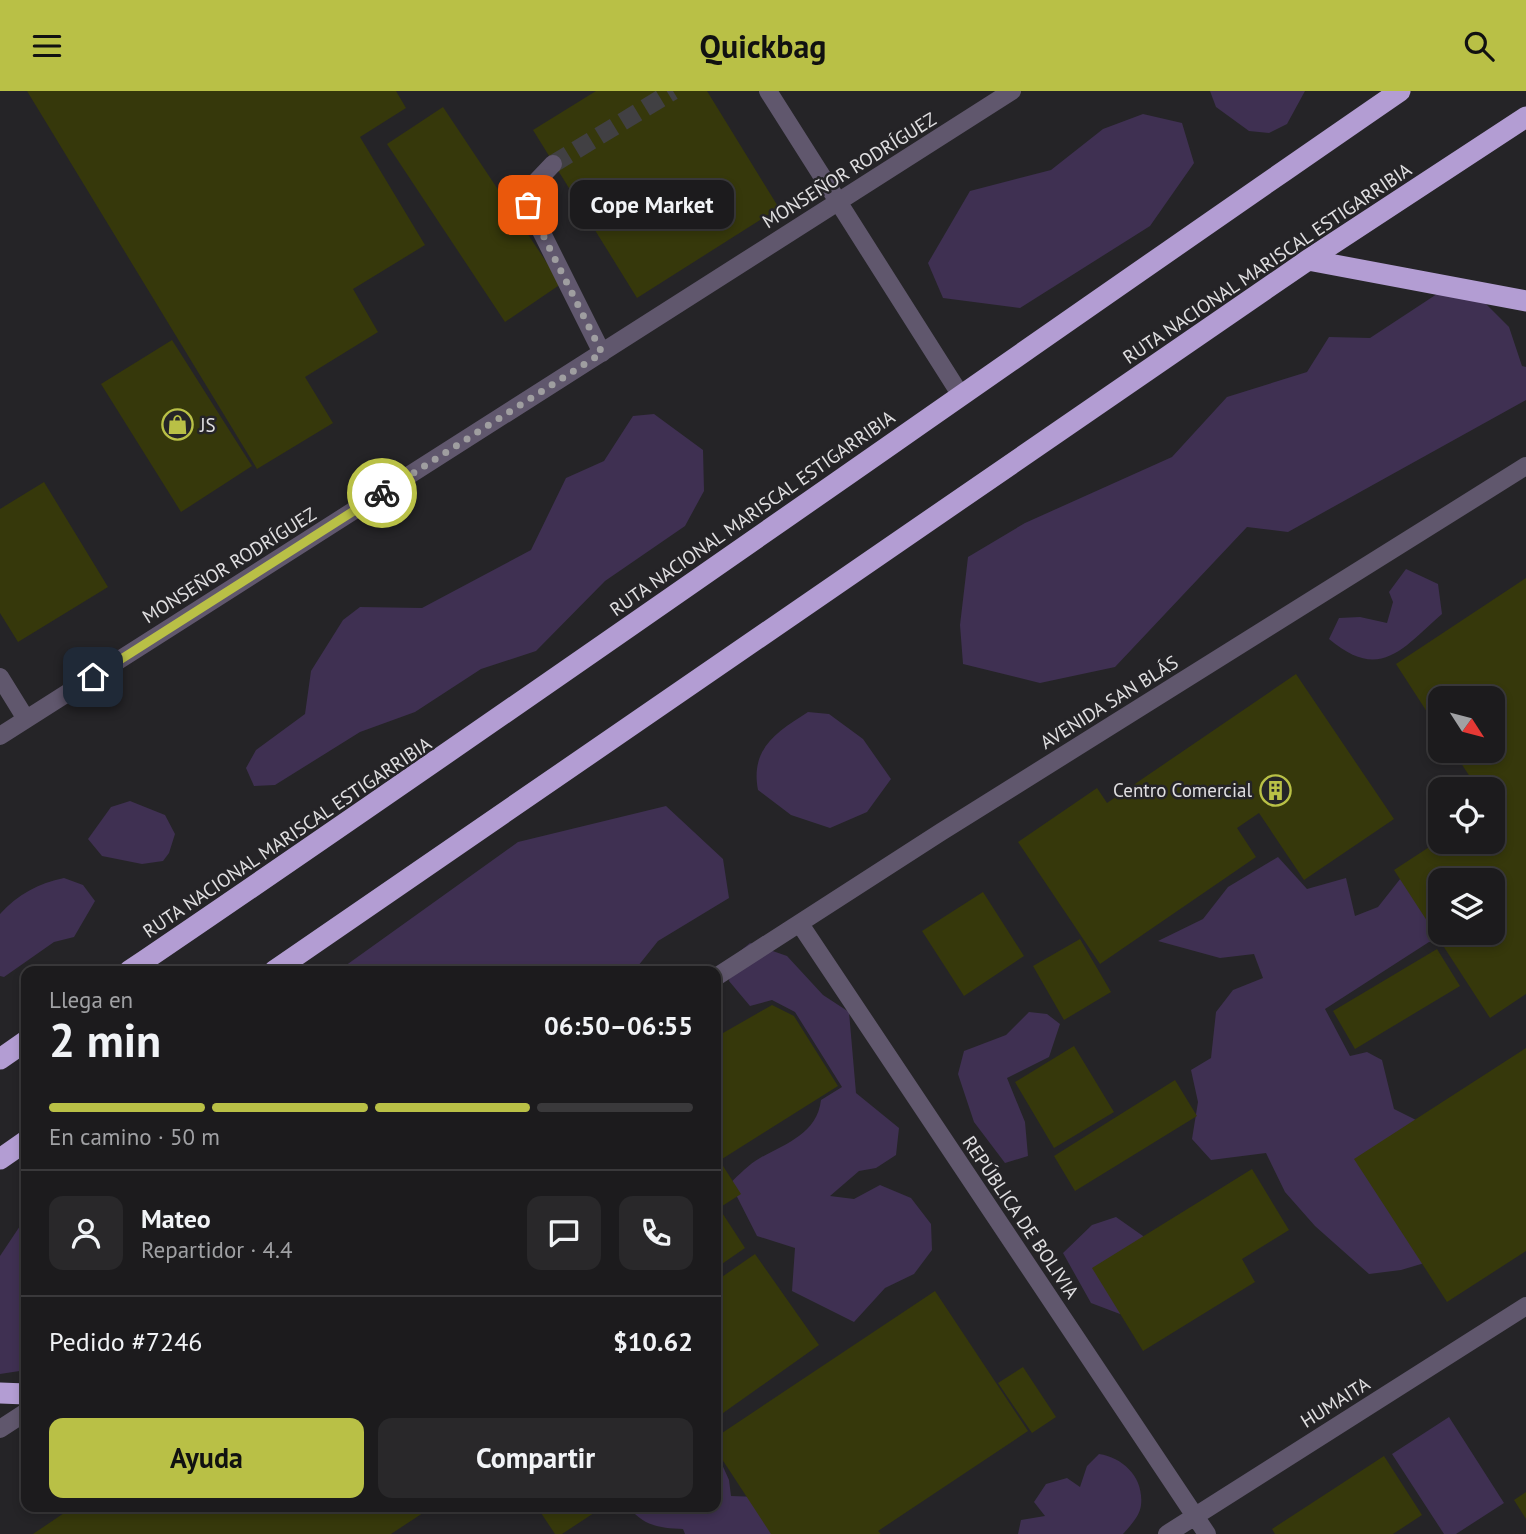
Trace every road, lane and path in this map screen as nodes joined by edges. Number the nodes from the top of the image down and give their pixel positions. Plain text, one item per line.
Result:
1 (768, 91) edge
2 (1012, 91) edge
3 (1400, 91) edge
4 (1526, 117) edge
5 (553, 164) tunnel mouth
6 (837, 201) junction
7 (1308, 260) junction
8 (1526, 301) edge
9 (602, 353) junction
10 (960, 394) junction
11 (1526, 466) edge
12 (0, 677) edge
13 (26, 719) junction
14 (0, 736) edge
15 (800, 924) junction
16 (136, 966) edge
17 (281, 966) edge
18 (721, 974) edge
19 (21, 1044) edge
20 (0, 1059) edge
21 (21, 1144) edge
22 (0, 1159) edge
23 (1526, 1306) edge
24 (0, 1393) edge
25 (21, 1394) edge
26 (21, 1415) edge
27 (0, 1429) edge
28 (1195, 1516) junction
29 (1167, 1534) edge
30 (1208, 1534) edge

1 - 6 street
2 - 6 street, MONSEÑOR RODRÍGUEZ
3 - 10 highway, RUTA NACIONAL MARISCAL ESTIGARRIBIA
4 - 7 highway, RUTA NACIONAL MARISCAL ESTIGARRIBIA
5 - 9 street
6 - 9 street, MONSEÑOR RODRÍGUEZ
6 - 10 street
7 - 8 highway
7 - 17 highway, RUTA NACIONAL MARISCAL ESTIGARRIBIA
9 - 13 street, MONSEÑOR RODRÍGUEZ
10 - 16 highway, RUTA NACIONAL MARISCAL ESTIGARRIBIA
11 - 15 street, AVENIDA SAN BLÁS
12 - 13 street
13 - 14 street, MONSEÑOR RODRÍGUEZ
15 - 18 street, AVENIDA SAN BLÁS
15 - 28 street, REPÚBLICA DE BOLIVIA
19 - 20 highway
21 - 22 highway
23 - 28 street, HUMAITA
24 - 25 highway
26 - 27 street
28 - 29 street, HUMAITA
28 - 30 street, REPÚBLICA DE BOLIVIA

